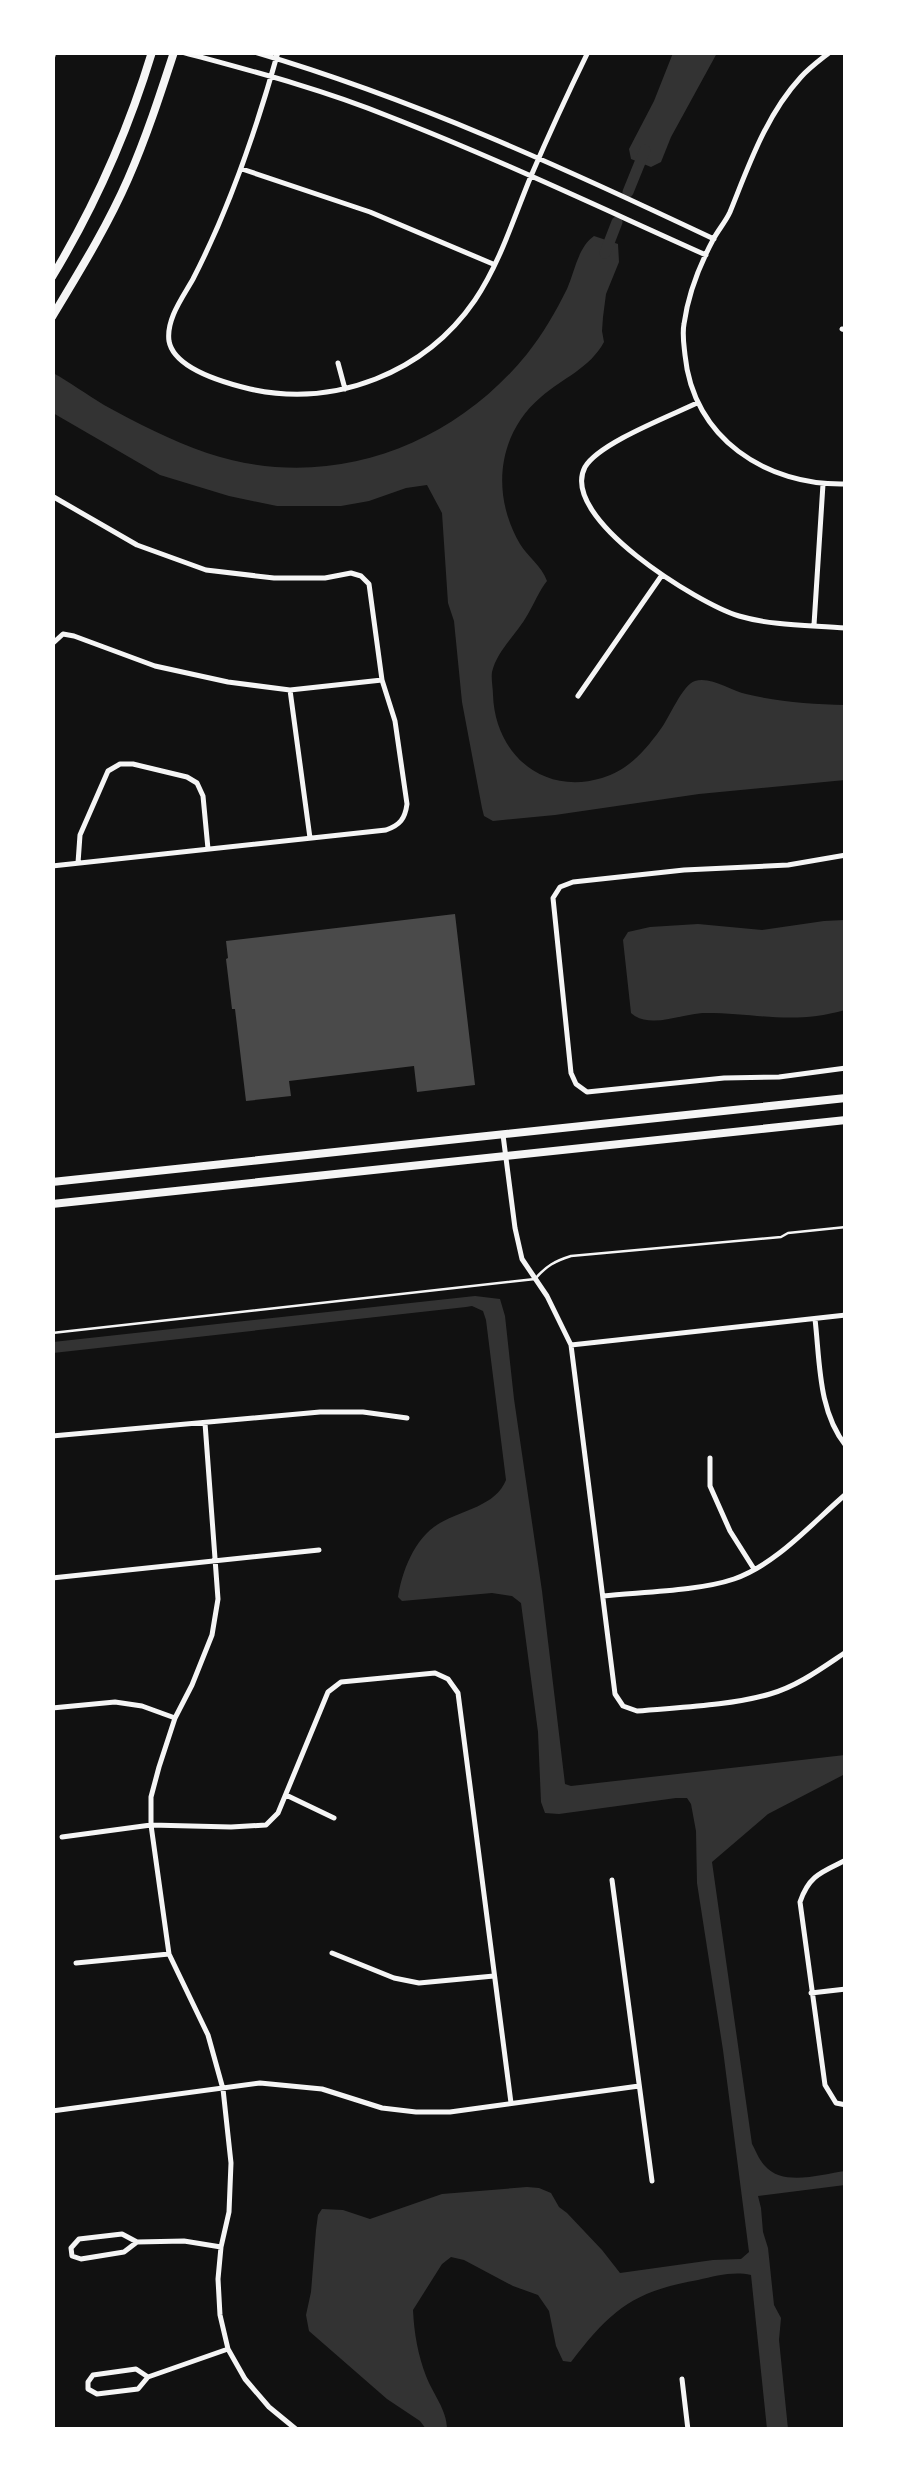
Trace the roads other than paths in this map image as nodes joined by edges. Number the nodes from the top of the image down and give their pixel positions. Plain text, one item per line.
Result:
1 (152, 52) edge
2 (174, 52) edge
3 (182, 52) edge
4 (254, 52) edge
5 (588, 52) edge
6 (830, 52) edge
7 (277, 56) edge
8 (271, 77) junction
9 (540, 157) junction
10 (242, 169) junction
11 (531, 176) junction
12 (714, 238) junction
13 (706, 256) junction
14 (493, 264) junction
15 (52, 277) edge
16 (52, 317) edge
17 (338, 362) dead end
18 (345, 389) junction
19 (697, 403) junction
20 (823, 484) junction
21 (846, 484) edge
22 (52, 496) edge
23 (662, 576) junction
24 (814, 626) junction
25 (846, 628) edge
26 (52, 644) edge
27 (382, 680) junction
28 (290, 690) junction
29 (578, 696) dead end
30 (310, 838) junction
31 (208, 849) junction
32 (846, 855) edge
33 (78, 864) junction
34 (52, 866) edge
35 (846, 1068) edge
36 (846, 1098) edge
37 (846, 1120) edge
38 (503, 1134) junction
39 (506, 1156) junction
40 (52, 1182) edge
41 (52, 1204) edge
42 (846, 1227) edge
43 (536, 1279) junction
44 (846, 1316) edge
45 (815, 1319) junction
46 (52, 1333) edge
47 (571, 1345) junction
48 (407, 1418) dead end
49 (205, 1423) junction
50 (52, 1436) edge
51 (846, 1446) edge
52 (710, 1458) dead end
53 (846, 1494) edge
54 (319, 1550) dead end
55 (216, 1560) junction
56 (754, 1570) junction
57 (52, 1578) edge
58 (603, 1596) junction
59 (846, 1652) edge
60 (52, 1708) edge
61 (175, 1718) junction
62 (286, 1795) junction
63 (334, 1818) dead end
64 (152, 1824) junction
65 (62, 1837) dead end
66 (846, 1860) edge
67 (612, 1880) dead end
68 (332, 1953) dead end
69 (169, 1954) junction
70 (76, 1963) dead end
71 (494, 1976) junction
72 (846, 1989) edge
73 (811, 1993) junction
74 (639, 2086) junction
75 (223, 2089) junction
76 (511, 2103) junction
77 (846, 2106) edge
78 (52, 2111) edge
79 (652, 2181) dead end
80 (136, 2242) junction
81 (221, 2248) junction
82 (228, 2349) junction
83 (148, 2378) junction
84 (682, 2379) dead end
85 (297, 2430) edge
86 (688, 2430) edge

1 - 15 main road
2 - 16 main road
3 - 8 street
4 - 7 street
5 - 9 street
6 - 12 street
7 - 8 street
7 - 9 street
8 - 10 street
8 - 11 street
9 - 11 street
9 - 12 street
10 - 14 street
10 - 18 street
11 - 13 street
11 - 14 street
12 - 13 street
13 - 19 street
14 - 18 street
17 - 18 street
19 - 20 street
19 - 23 street
20 - 21 street
20 - 24 street
22 - 27 street
23 - 24 street
23 - 29 street
24 - 25 street
26 - 28 street
27 - 28 street
27 - 30 street
28 - 30 street
30 - 31 street
31 - 33 street
31 - 33 street
32 - 35 street
33 - 34 street
36 - 38 main road
37 - 39 main road
38 - 39 street
38 - 40 main road
39 - 41 main road
39 - 43 street
42 - 43 lane
43 - 46 lane
43 - 47 street
44 - 45 street
45 - 47 street
45 - 51 street
47 - 58 street
48 - 49 street
49 - 50 street
49 - 55 street
52 - 56 street
53 - 56 street
54 - 55 street
55 - 57 street
55 - 61 street
56 - 58 street
58 - 59 street
60 - 61 street
61 - 64 street
62 - 63 street
62 - 64 street
62 - 71 street
64 - 65 street
64 - 69 street
66 - 73 street
67 - 74 street
68 - 71 street
69 - 70 street
69 - 75 street
71 - 76 street
72 - 73 street
73 - 77 street
74 - 76 street
74 - 79 street
75 - 76 street
75 - 78 street
75 - 81 street
80 - 80 street
80 - 81 street
81 - 82 street
82 - 83 street
82 - 85 street
83 - 83 street
84 - 86 street

